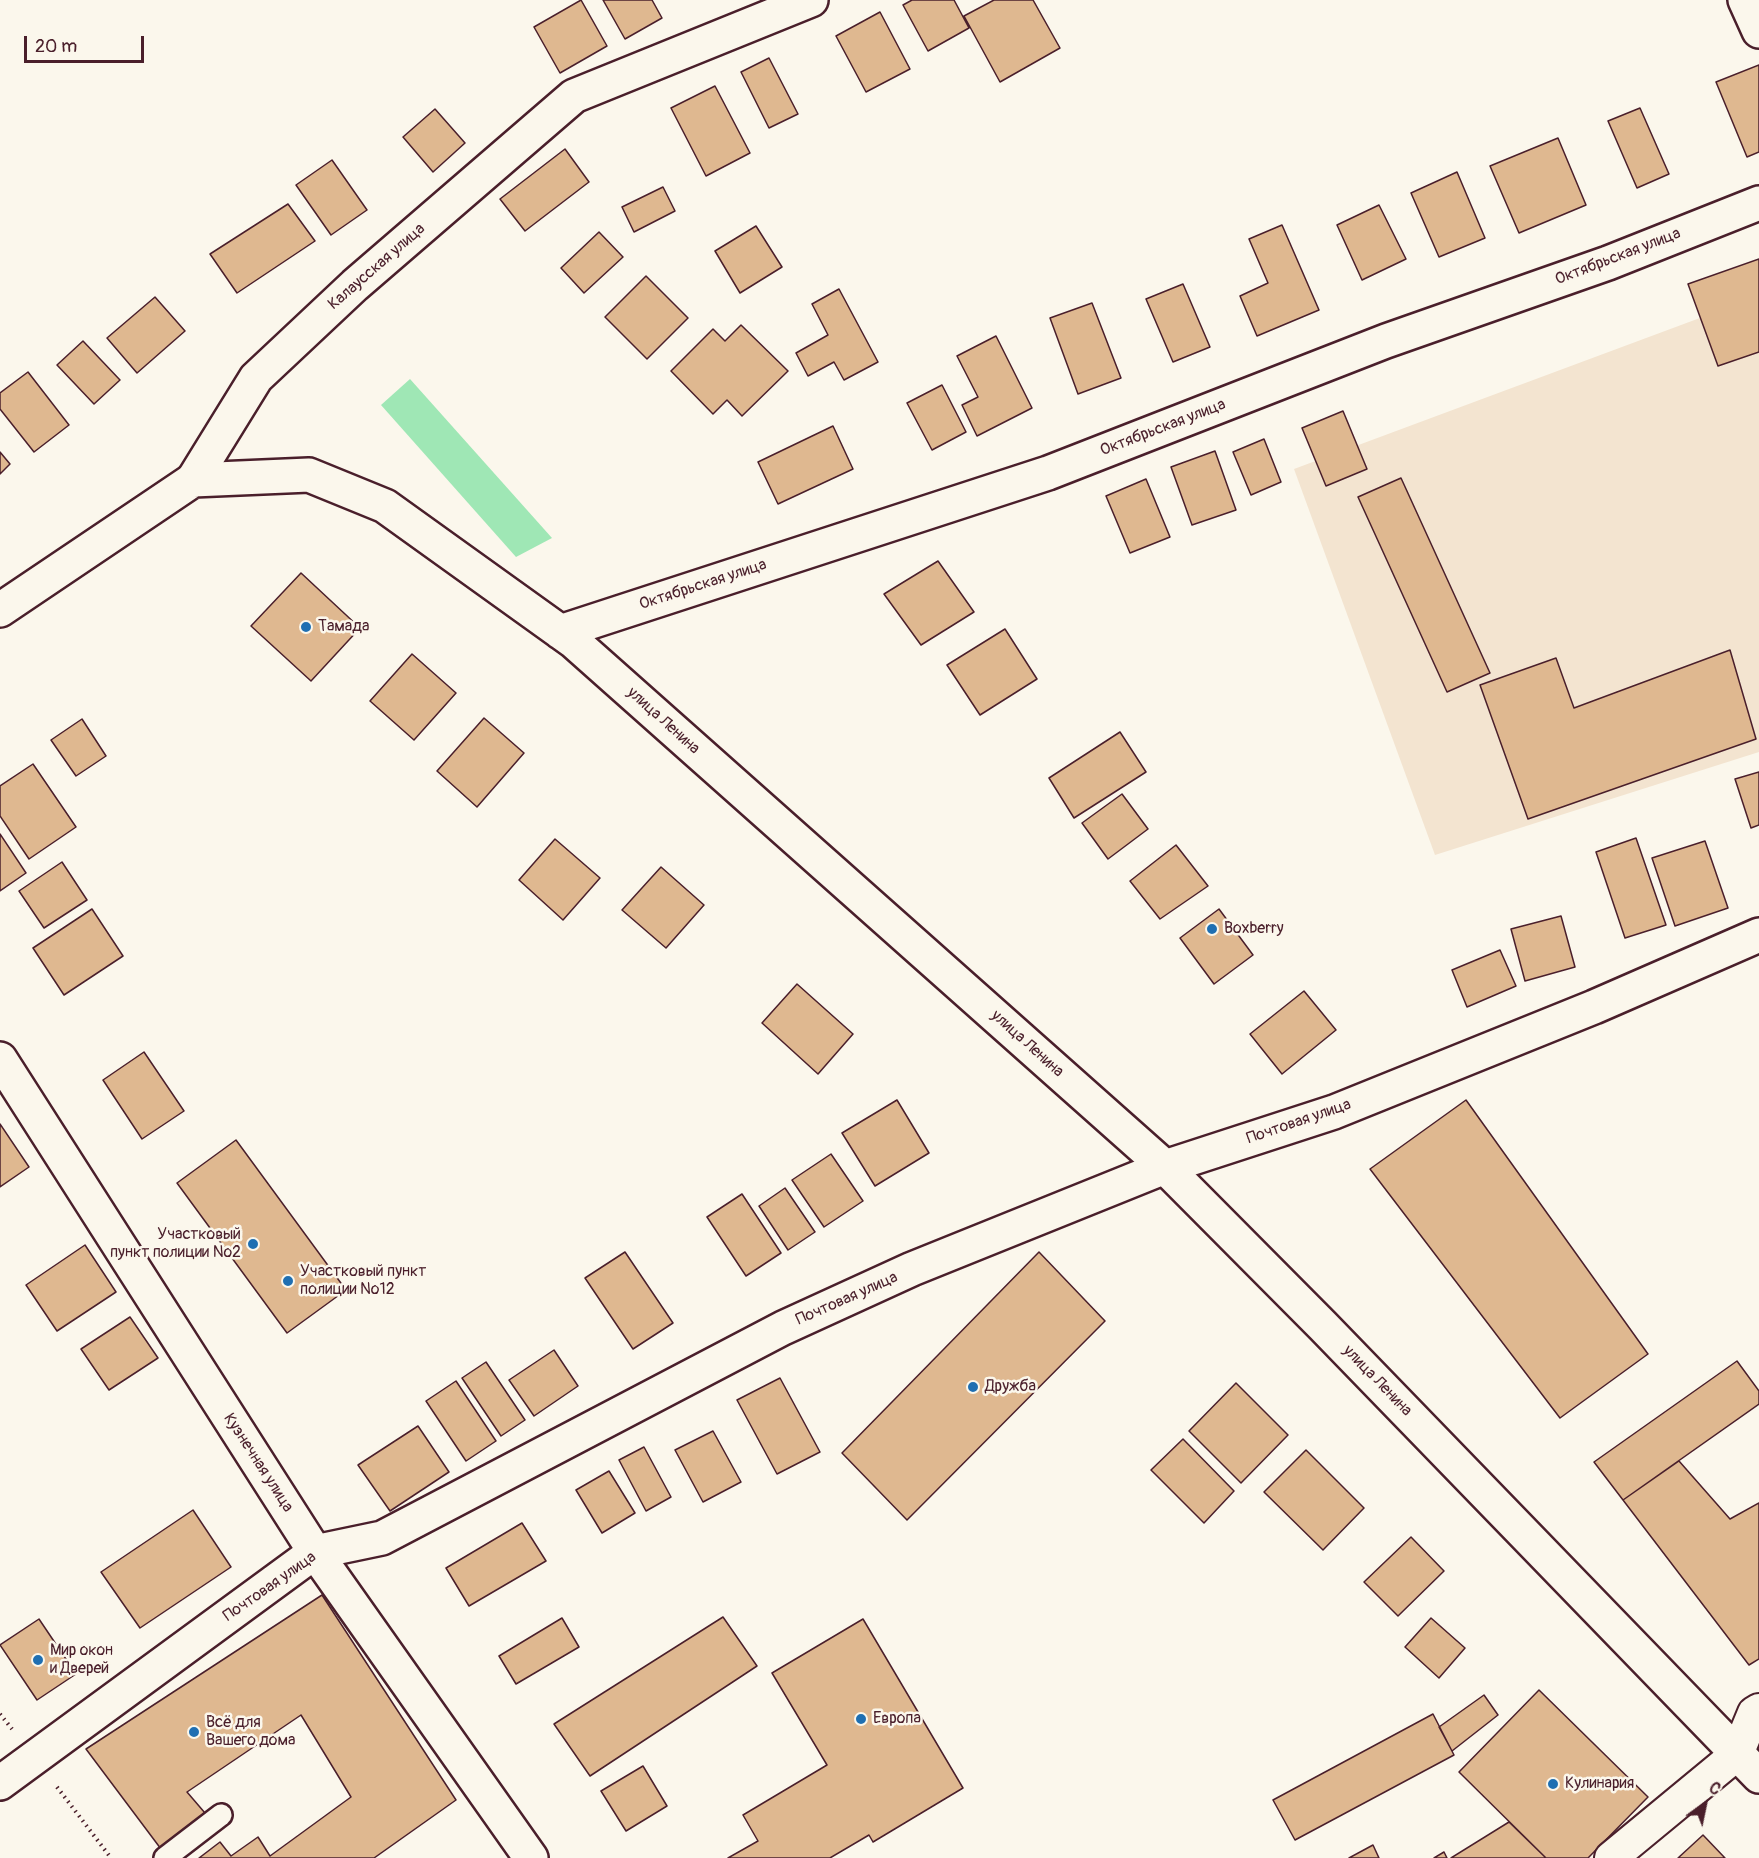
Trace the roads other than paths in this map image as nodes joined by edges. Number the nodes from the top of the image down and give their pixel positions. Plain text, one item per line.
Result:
1 (811, 0) edge
2 (1745, 0) edge
3 (1759, 31) edge
4 (1759, 203) edge
5 (194, 480) junction
6 (0, 610) edge
7 (560, 632) junction
8 (1759, 935) edge
9 (0, 1059) edge
10 (1165, 1167) junction
11 (315, 1552) junction
12 (1759, 1710) edge
13 (1748, 1765) edge
14 (0, 1783) edge
15 (221, 1815) dead end
16 (165, 1858) edge
17 (531, 1858) edge
18 (1611, 1858) edge

1 - 5 street, Калаусская улица
2 - 3 street
4 - 7 street, Октябрьская улица
5 - 6 street, Калаусская улица
5 - 7 street, улица Ленина
7 - 10 street, улица Ленина
8 - 10 street, Почтовая улица
9 - 11 street, Кузнечная улица
10 - 11 street, Почтовая улица
10 - 13 street, улица Ленина
11 - 14 street, Почтовая улица
11 - 17 street, Кузнечная улица
12 - 13 street
13 - 18 street
15 - 16 lane

